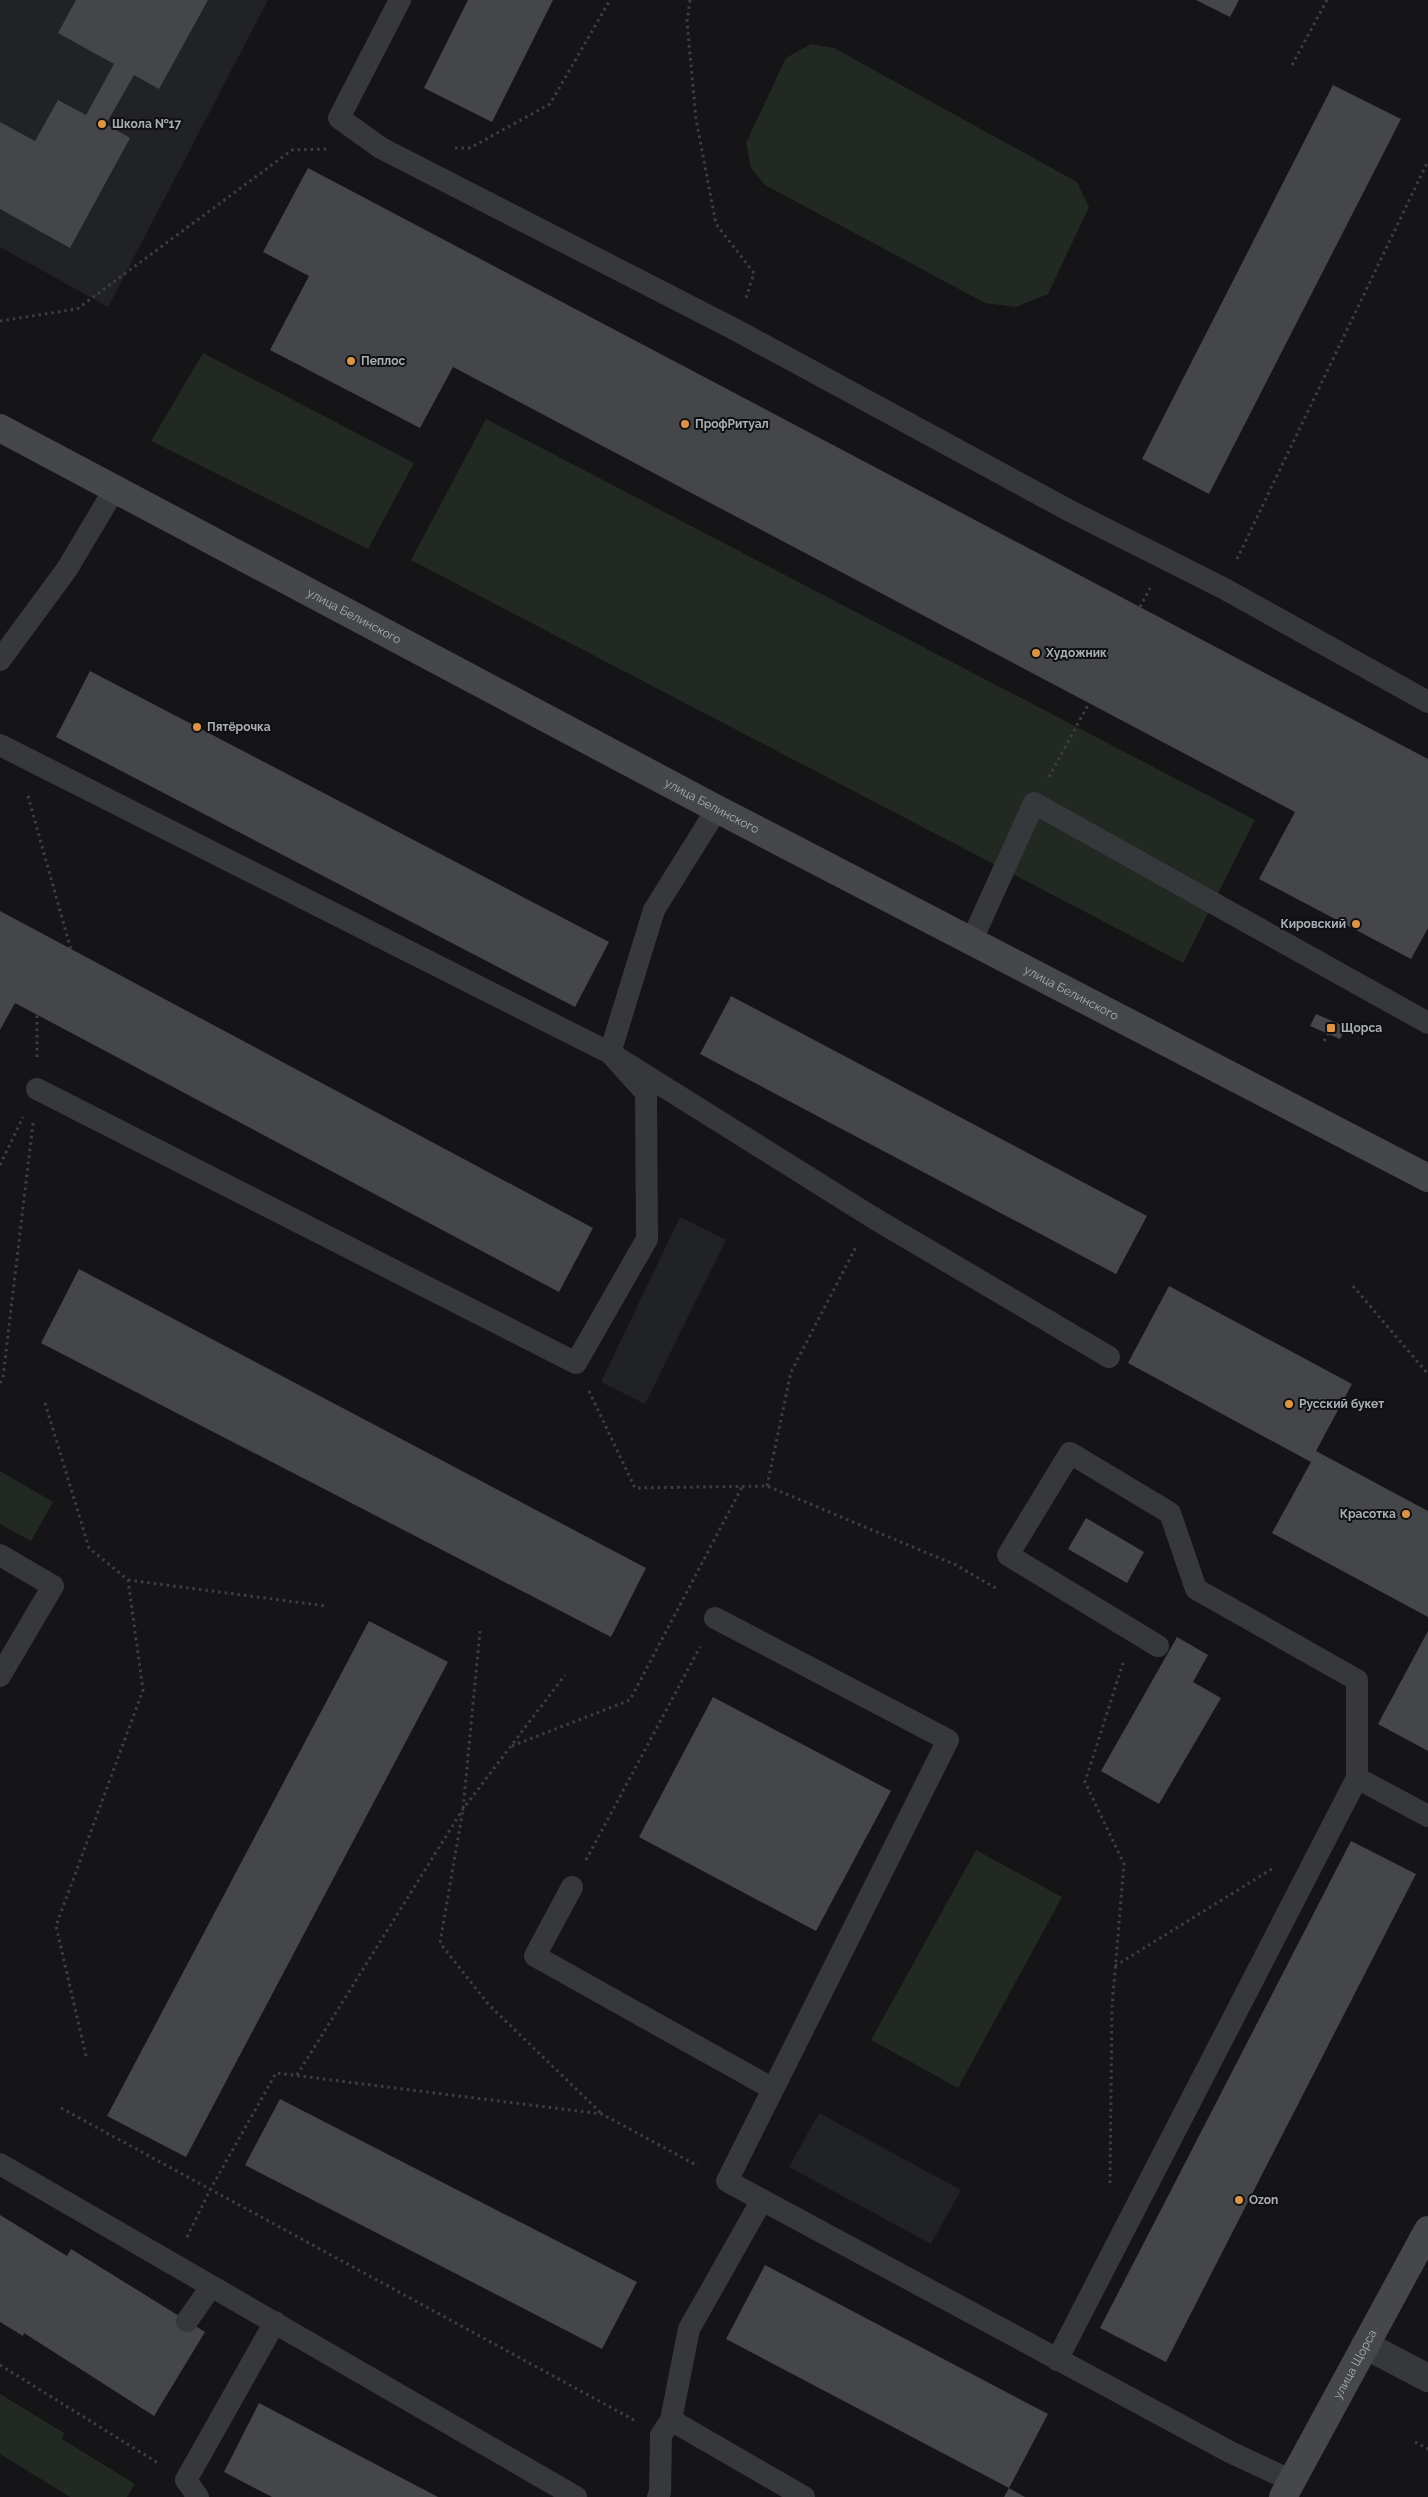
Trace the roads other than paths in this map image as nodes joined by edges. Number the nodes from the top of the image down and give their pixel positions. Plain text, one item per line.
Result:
1 (400, 0) edge
2 (0, 428) edge
3 (114, 490) junction
4 (0, 660) edge
5 (1428, 702) edge
6 (8, 750) edge
7 (717, 809) junction
8 (971, 942) junction
9 (1428, 1023) edge
10 (610, 1053) junction
11 (37, 1089) road end
12 (1428, 1178) edge
13 (1109, 1357) dead end
14 (0, 1555) edge
15 (715, 1618) road end
16 (1158, 1646) dead end
17 (0, 1676) edge
18 (1357, 1778) junction
19 (1428, 1816) edge
20 (572, 1887) road end
21 (773, 2089) junction
22 (0, 2164) edge
23 (762, 2200) junction
24 (1428, 2230) edge
25 (210, 2287) junction
26 (187, 2321) dead end
27 (276, 2322) junction
28 (1366, 2345) junction
29 (1057, 2360) junction
30 (1428, 2378) edge
31 (666, 2427) junction
32 (192, 2488) edge
33 (1288, 2489) edge
34 (576, 2497) edge
35 (658, 2497) edge
36 (804, 2497) edge

1 - 5 lane
2 - 3 main road, улица Белинского
3 - 4 lane
3 - 7 main road, улица Белинского
6 - 10 lane
7 - 8 main road, улица Белинского
7 - 10 lane
8 - 9 lane
8 - 12 main road, улица Белинского
10 - 11 lane
10 - 13 lane
14 - 17 lane
15 - 21 lane
16 - 18 lane
18 - 19 lane
18 - 29 lane
20 - 21 lane
21 - 23 lane
22 - 25 lane
23 - 29 lane
23 - 31 lane
24 - 28 main road, улица Щорса
25 - 26 lane
25 - 27 lane
27 - 32 lane
27 - 34 lane
28 - 30 street
28 - 33 main road, улица Щорса
29 - 33 lane
31 - 35 lane
31 - 36 lane

